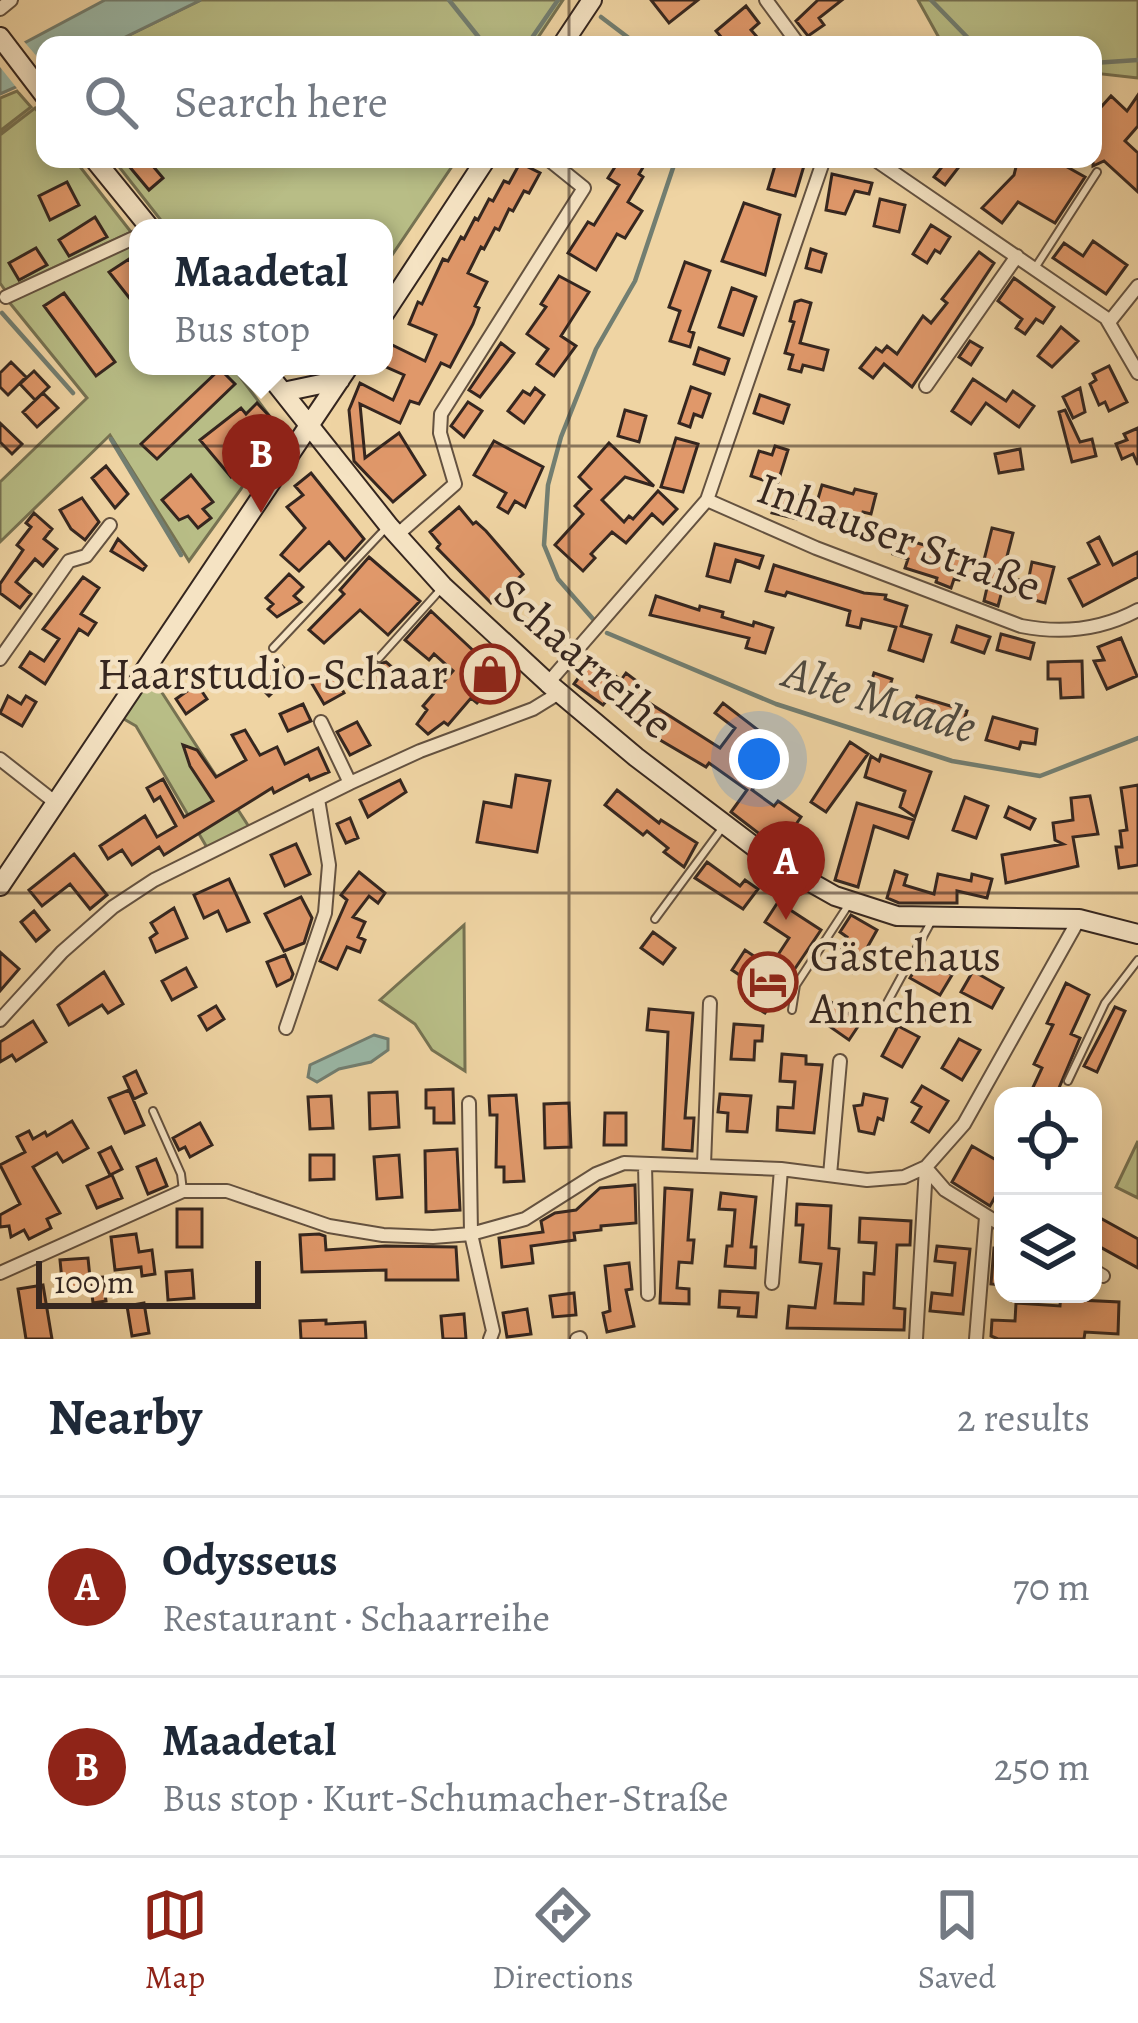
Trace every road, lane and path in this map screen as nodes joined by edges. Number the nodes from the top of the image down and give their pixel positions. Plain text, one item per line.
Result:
1 (10, 0) edge
2 (592, 0) edge
3 (766, 0) edge
4 (0, 9) edge
5 (568, 36) edge
6 (792, 36) edge
7 (2, 39) edge
8 (36, 84) edge
9 (101, 168) edge
10 (480, 168) edge
11 (559, 168) edge
12 (821, 168) edge
13 (894, 168) edge
14 (1097, 172) dead end
15 (142, 219) edge
16 (129, 240) edge
17 (1017, 256) junction
18 (1035, 268) junction
19 (1138, 286) edge
20 (6, 297) dead end
21 (393, 300) edge
22 (1109, 321) junction
23 (1138, 374) edge
24 (269, 375) edge
25 (338, 375) edge
26 (343, 375) edge
27 (926, 386) dead end
28 (283, 392) junction
29 (310, 424) junction
30 (706, 500) junction
31 (110, 525) dead end
32 (393, 530) junction
33 (443, 586) junction
34 (1138, 610) edge
35 (273, 648) dead end
36 (379, 658) dead end
37 (0, 659) edge
38 (554, 688) junction
39 (321, 722) dead end
40 (0, 759) edge
41 (350, 783) junction
42 (318, 799) junction
43 (56, 803) junction
44 (723, 826) junction
45 (0, 886) edge
46 (850, 902) junction
47 (934, 917) junction
48 (655, 919) dead end
49 (1079, 919) junction
50 (1138, 934) edge
51 (1138, 959) edge
52 (710, 1003) dead end
53 (791, 1010) dead end
54 (881, 1014) dead end
55 (0, 1020) edge
56 (286, 1028) dead end
57 (840, 1061) dead end
58 (1068, 1082) dead end
59 (469, 1103) dead end
60 (153, 1111) dead end
61 (645, 1165) junction
62 (704, 1165) junction
63 (926, 1167) junction
64 (781, 1169) junction
65 (830, 1175) junction
66 (182, 1191) junction
67 (986, 1217) junction
68 (994, 1221) edge
69 (471, 1234) junction
70 (0, 1273) edge
71 (772, 1283) dead end
72 (648, 1294) dead end
73 (490, 1339) edge
74 (916, 1339) edge
75 (976, 1339) edge

1 - 4 street
2 - 5 main road
3 - 6 street
7 - 8 main road
9 - 15 main road
10 - 21 main road
11 - 32 street
12 - 30 street
13 - 17 street
14 - 18 lane
16 - 20 street
17 - 18 street
17 - 27 street
18 - 22 street
19 - 22 street
22 - 23 street
24 - 28 main road, Schaarreihe
25 - 28 main road
26 - 29 main road
28 - 29 main road, Schaarreihe
29 - 32 main road, Schaarreihe
29 - 43 main road
30 - 34 street, Inhauser Straße
30 - 38 street
31 - 37 street
32 - 33 main road, Schaarreihe
32 - 35 lane
33 - 36 lane
33 - 38 main road, Schaarreihe
38 - 41 street
38 - 44 main road, Schaarreihe
39 - 41 street
40 - 43 street
41 - 42 street
42 - 55 street
42 - 56 street
43 - 45 main road
44 - 46 main road, Schaarreihe
44 - 48 lane
46 - 47 main road, Schaarreihe
46 - 53 lane
47 - 49 main road, Schaarreihe
47 - 54 lane
49 - 50 main road, Schaarreihe
49 - 63 street
51 - 58 lane
52 - 62 street
57 - 65 street
59 - 69 street
60 - 66 lane
61 - 62 street
61 - 69 street
61 - 72 street
62 - 64 street
63 - 65 street
63 - 67 street
63 - 74 street
64 - 65 street
64 - 71 street
66 - 69 street
66 - 70 street
67 - 68 street
67 - 75 street
69 - 73 street

